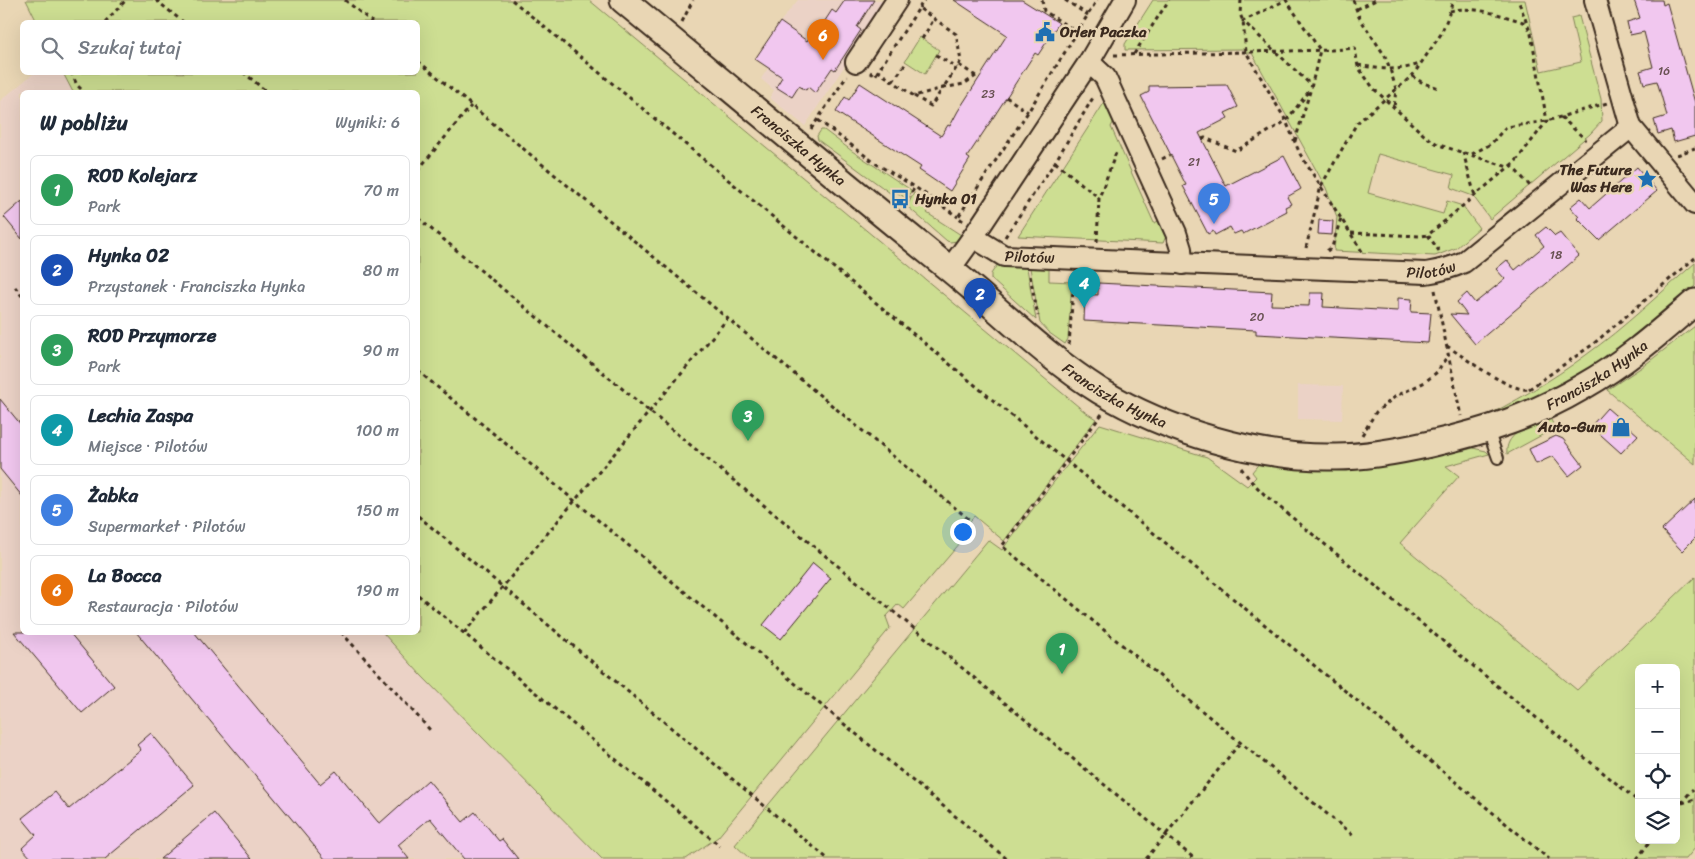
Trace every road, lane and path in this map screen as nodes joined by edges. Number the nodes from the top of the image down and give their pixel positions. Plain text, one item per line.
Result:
1 (126, 0) edge
2 (156, 0) edge
3 (345, 0) edge
4 (512, 0) edge
5 (623, 0) edge
6 (693, 0) edge
7 (897, 0) edge
8 (924, 0) edge
9 (1042, 0) edge
10 (1065, 0) edge
11 (1097, 0) edge
12 (1169, 0) edge
13 (1241, 0) edge
14 (1353, 0) edge
15 (1376, 0) edge
16 (1453, 0) edge
17 (1518, 0) edge
18 (1595, 0) edge
19 (1117, 3) edge
20 (919, 8) junction
21 (1357, 9) junction
22 (1450, 11) junction
23 (1088, 15) junction
24 (934, 19) junction
25 (108, 20) edge
26 (181, 20) edge
27 (370, 20) edge
28 (1243, 21) junction
29 (1527, 23) junction
30 (679, 28) dead end
31 (1078, 32) junction
32 (922, 39) dead end
33 (1114, 50) dead end
34 (1320, 50) junction
35 (1275, 51) junction
36 (1246, 52) junction
37 (1134, 54) junction
38 (936, 55) dead end
39 (1114, 55) junction
40 (856, 62) joint
41 (906, 62) dead end
42 (1089, 62) junction
43 (420, 63) edge
44 (1422, 63) junction
45 (1358, 65) junction
46 (958, 66) junction
47 (1390, 69) junction
48 (72, 75) edge
49 (247, 75) edge
50 (1412, 76) junction
51 (1105, 77) junction
52 (893, 81) junction
53 (1312, 87) junction
54 (943, 88) junction
55 (1439, 88) dead end
56 (1396, 89) junction
57 (82, 90) edge
58 (265, 90) edge
59 (914, 96) junction
60 (1006, 97) dead end
61 (1384, 98) junction
62 (1623, 99) junction
63 (471, 106) junction
64 (1394, 109) junction
65 (1028, 112) junction
66 (1561, 117) junction
67 (818, 120) junction
68 (1286, 121) junction
69 (1547, 121) junction
70 (1047, 125) junction
71 (1631, 127) junction
72 (1202, 140) dead end
73 (1295, 141) junction
74 (1134, 142) junction
75 (800, 146) junction
76 (1695, 148) edge
77 (1463, 152) junction
78 (1599, 154) junction
79 (1472, 155) junction
80 (1670, 158) dead end
81 (1055, 162) junction
82 (1510, 166) junction
83 (420, 168) edge
84 (1321, 186) junction
85 (915, 187) junction
86 (1475, 196) junction
87 (1099, 198) junction
88 (1542, 200) junction
89 (1695, 204) edge
90 (902, 208) dead end
91 (958, 217) dead end
92 (1342, 218) junction
93 (420, 220) edge
94 (1351, 233) junction
95 (973, 238) junction
96 (1297, 248) dead end
97 (1306, 248) junction
98 (1313, 249) dead end
99 (996, 252) junction
100 (1324, 252) dead end
101 (1695, 258) edge
102 (1075, 260) junction
103 (1096, 260) junction
104 (1182, 264) junction
105 (950, 269) junction
106 (1374, 271) junction
107 (1029, 274) dead end
108 (15, 287) dead end
109 (1435, 290) dead end
110 (20, 293) edge
111 (1695, 302) edge
112 (728, 318) junction
113 (1038, 320) dead end
114 (1446, 346) junction
115 (1069, 353) dead end
116 (1448, 354) junction
117 (420, 373) edge
118 (1529, 388) junction
119 (1522, 394) dead end
120 (1116, 399) junction
121 (649, 411) junction
122 (1477, 433) junction
123 (1358, 442) dead end
124 (1498, 458) dead end
125 (1067, 462) junction
126 (1251, 482) dead end
127 (576, 502) junction
128 (420, 518) edge
129 (971, 521) dead end
130 (502, 586) junction
131 (420, 597) edge
132 (464, 633) junction
133 (344, 635) edge
134 (431, 731) dead end
135 (1240, 743) junction
136 (1693, 789) dead end
137 (1635, 799) edge
138 (1695, 799) edge
139 (1681, 803) joint
140 (1166, 835) junction
141 (1354, 837) dead end
142 (1648, 844) edge
143 (720, 846) dead end
144 (828, 859) edge
145 (1007, 859) edge
146 (1146, 859) edge
147 (1195, 859) edge
148 (1548, 859) edge
149 (1637, 859) edge

1 - 25 path
2 - 26 path
3 - 27 path
4 - 125 path
5 - 75 street, Franciszka Hynka
6 - 30 path
7 - 40 street
8 - 20 path
9 - 31 path
10 - 23 path
11 - 23 path
12 - 37 path
13 - 28 path
14 - 21 path
15 - 21 path
16 - 22 path
17 - 29 path
18 - 62 street
19 - 42 street
20 - 24 path
20 - 52 path
21 - 47 path
22 - 29 path
22 - 44 path
23 - 31 path
24 - 32 path
24 - 46 path
28 - 34 path
28 - 35 path
28 - 36 path
29 - 69 path
31 - 65 path
33 - 39 path
34 - 35 path
34 - 45 path
34 - 53 path
35 - 36 path
35 - 53 path
36 - 37 path
36 - 68 path
37 - 39 path
38 - 46 path
39 - 51 path
40 - 67 path
41 - 52 path
42 - 51 street
42 - 70 street
43 - 63 path
44 - 47 path
44 - 50 path
45 - 47 path
45 - 61 path
46 - 54 path
46 - 54 path
47 - 56 path
48 - 57 path
49 - 58 path
50 - 55 path
50 - 56 path
51 - 74 street
51 - 81 path
52 - 59 path
53 - 68 path
53 - 73 path
54 - 59 path
54 - 59 path
56 - 61 path
56 - 64 path
60 - 65 path
61 - 64 path
61 - 84 path
62 - 66 path
62 - 71 street
63 - 83 path
63 - 112 path
64 - 77 path
65 - 70 path
66 - 69 path
66 - 78 path
67 - 75 path
67 - 85 path
68 - 72 path
68 - 73 path
69 - 79 path
69 - 82 path
70 - 95 street
71 - 78 street, Pilotów
71 - 89 street
73 - 84 path
74 - 87 path
74 - 104 street
75 - 105 street, Franciszka Hynka
76 - 80 path
77 - 79 path
77 - 86 path
78 - 88 street, Pilotów
79 - 82 path
81 - 87 path
81 - 99 path
82 - 86 path
82 - 88 path
84 - 92 path
84 - 97 path
85 - 90 path
85 - 91 path
86 - 94 path
87 - 103 path
88 - 106 street, Pilotów
92 - 94 path
92 - 100 path
93 - 121 path
94 - 106 path
95 - 99 street, Pilotów
95 - 105 street
96 - 97 path
97 - 98 path
99 - 102 street, Pilotów
101 - 118 path
102 - 103 street, Pilotów
102 - 115 path
103 - 104 street, Pilotów
104 - 106 street, Pilotów
105 - 120 street, Franciszka Hynka
107 - 113 path
108 - 110 path
109 - 114 path
111 - 122 street, Franciszka Hynka
112 - 121 path
112 - 129 path
114 - 116 path
114 - 118 path
116 - 122 path
116 - 123 path
117 - 127 path
118 - 119 path
120 - 122 street, Franciszka Hynka
120 - 125 path
121 - 127 path
121 - 140 path
122 - 124 lane
125 - 135 path
125 - 148 path
126 - 137 path
127 - 130 path
127 - 145 path
128 - 130 path
130 - 132 path
130 - 144 path
131 - 132 path
132 - 143 path
133 - 134 path
135 - 140 path
135 - 141 path
136 - 139 path
138 - 139 path
140 - 146 path
140 - 147 path
142 - 149 path

